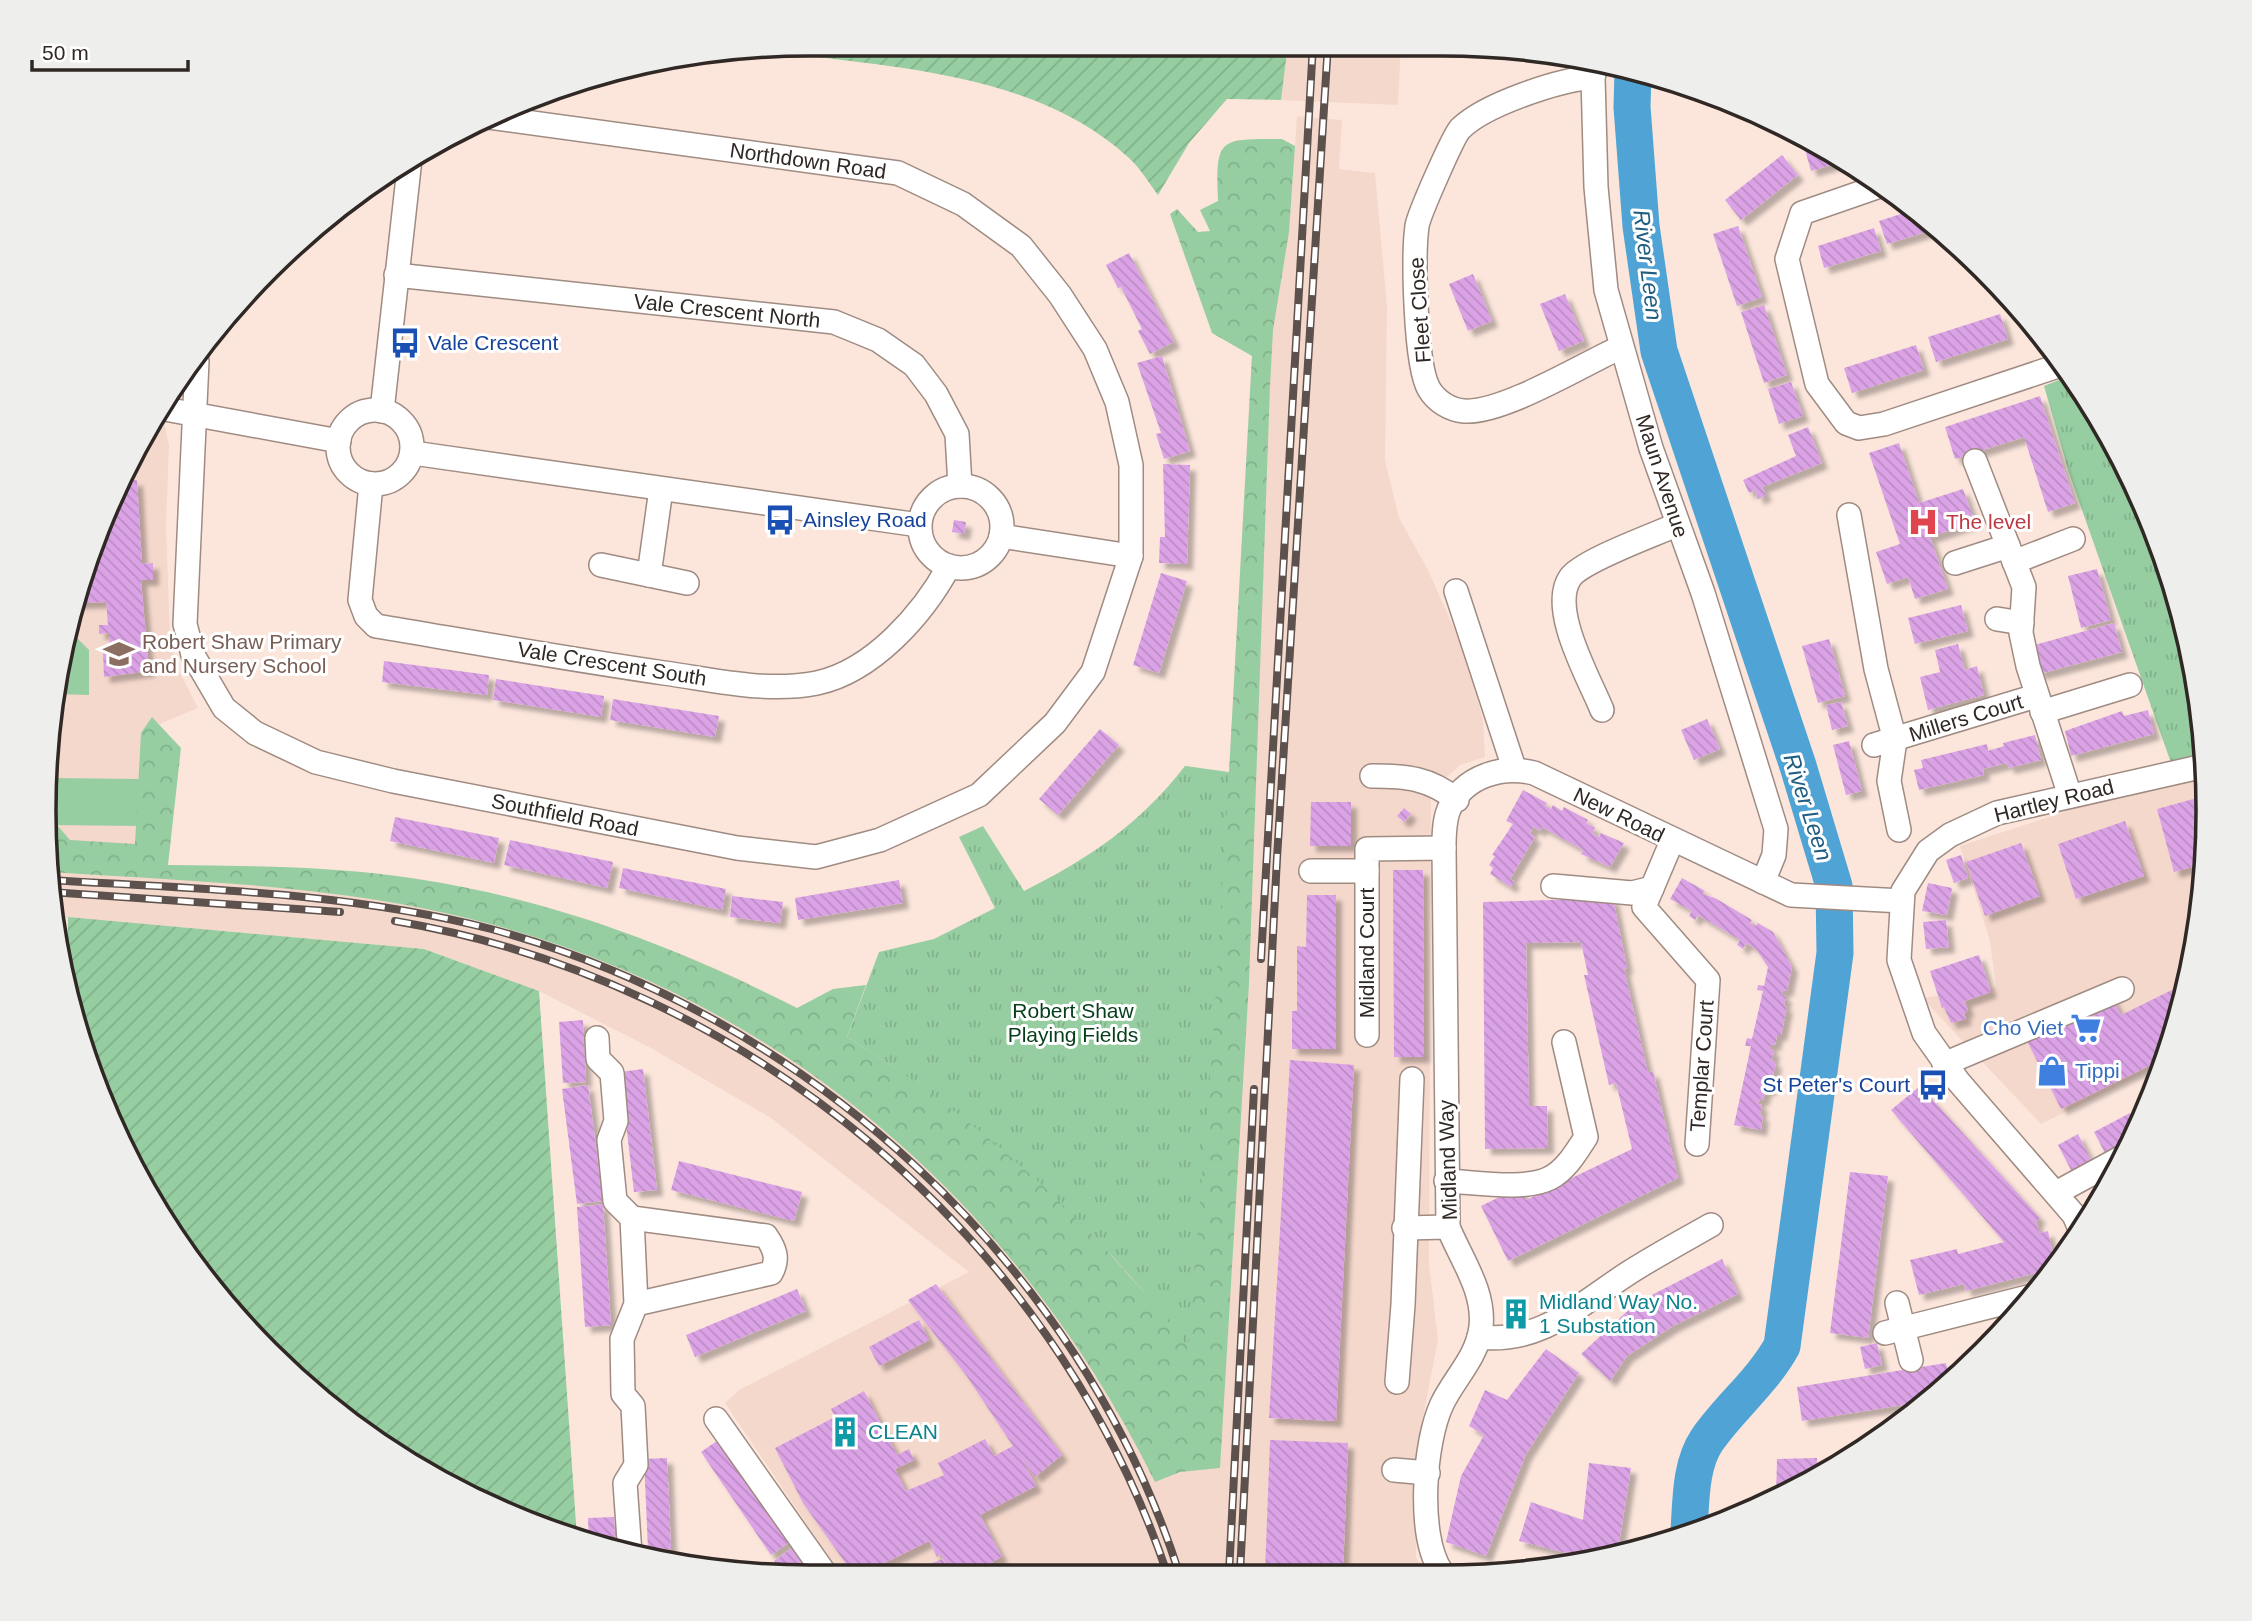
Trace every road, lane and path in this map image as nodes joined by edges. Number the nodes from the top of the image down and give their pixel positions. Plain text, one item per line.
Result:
1 (1591, 70) edge
2 (1595, 72) edge
3 (508, 120) edge
4 (408, 172) edge
5 (1870, 189) edge
6 (396, 275) junction
7 (1621, 347) junction
8 (2052, 368) edge
9 (197, 372) edge
10 (171, 410) edge
11 (382, 411) junction
12 (196, 414) junction
13 (339, 441) junction
14 (413, 453) junction
15 (1975, 461) dead end
16 (371, 484) junction
17 (961, 486) junction
18 (662, 489) junction
19 (1849, 515) dead end
20 (919, 525) junction
21 (1676, 525) junction
22 (1001, 536) junction
23 (2073, 539) dead end
24 (2011, 554) junction
25 (1131, 556) junction
26 (1955, 563) dead end
27 (601, 565) dead end
28 (949, 566) junction
29 (649, 575) junction
30 (687, 583) dead end
31 (1456, 591) dead end
32 (1997, 619) dead end
33 (2022, 623) junction
34 (2130, 685) dead end
35 (2039, 704) junction
36 (1602, 710) dead end
37 (1885, 743) junction
38 (1514, 768) junction
39 (2194, 768) edge
40 (1372, 776) dead end
41 (2070, 796) junction
42 (1457, 800) junction
43 (1899, 830) dead end
44 (1672, 841) junction
45 (1444, 848) junction
46 (1311, 871) dead end
47 (1367, 871) junction
48 (1763, 882) junction
49 (1553, 886) dead end
50 (1652, 888) junction
51 (1902, 901) junction
52 (2122, 989) dead end
53 (1367, 1035) dead end
54 (597, 1038) dead end
55 (1564, 1042) dead end
56 (1944, 1064) junction
57 (1412, 1079) dead end
58 (1408, 1143) junction
59 (1446, 1144) junction
60 (1697, 1144) dead end
61 (2107, 1165) edge
62 (1446, 1181) junction
63 (2056, 1193) junction
64 (632, 1218) junction
65 (2075, 1221) edge
66 (1711, 1225) dead end
67 (1448, 1227) junction
68 (1404, 1228) junction
69 (2015, 1300) edge
70 (1897, 1303) dead end
71 (636, 1304) junction
72 (1894, 1332) junction
73 (1479, 1337) junction
74 (1911, 1360) dead end
75 (1397, 1382) dead end
76 (716, 1419) dead end
77 (1394, 1470) dead end
78 (1428, 1474) junction
79 (629, 1543) edge
80 (819, 1565) edge
81 (1438, 1565) edge

1 - 7 street, Fleet Close
2 - 7 street, Maun Avenue
3 - 25 street, Northdown Road
4 - 6 street
5 - 8 street
6 - 11 street
6 - 17 street, Vale Crescent North
7 - 21 street, Maun Avenue
9 - 12 street, Southfield Road
10 - 12 street
11 - 13 street
11 - 14 street
12 - 13 street
12 - 25 street, Southfield Road
13 - 16 street
14 - 16 street
14 - 18 street
15 - 24 street
16 - 28 street, Vale Crescent South
17 - 20 street
17 - 22 street
18 - 20 street
18 - 29 street
19 - 37 street, Millers Court
20 - 28 street
21 - 36 street
21 - 48 street, Maun Avenue
22 - 25 street
22 - 28 street
23 - 24 street
24 - 26 street
24 - 33 street, Millers Court
27 - 29 street
29 - 30 street
31 - 38 street
32 - 33 street
33 - 35 street, Millers Court
34 - 35 street
35 - 37 street, Millers Court
35 - 41 street, Millers Court
37 - 43 street
38 - 42 street, Midland Way
38 - 44 street, New Road
39 - 41 street, Hartley Road
40 - 42 street
41 - 51 street, Hartley Road
42 - 45 street, Midland Way
44 - 48 street, New Road
44 - 50 street, Templar Court
45 - 47 street, Midland Court
45 - 59 street, Midland Way
46 - 47 street, Midland Court
47 - 53 street, Midland Court
48 - 51 street, New Road
49 - 50 street
50 - 60 street, Templar Court
51 - 56 street, Hartley Road
52 - 56 street
54 - 64 street
55 - 62 street
56 - 63 street, Hartley Road
57 - 58 street
58 - 59 street
58 - 68 street
59 - 62 street, Midland Way
61 - 63 street
62 - 67 street, Midland Way
63 - 65 street, Hartley Road
64 - 71 street
64 - 71 street
66 - 73 street
67 - 68 street
67 - 73 street, Midland Way
68 - 75 street
69 - 72 street
70 - 72 street
71 - 79 street
72 - 74 street
73 - 78 street, Midland Way
76 - 80 street
77 - 78 street
78 - 81 street, Midland Way

